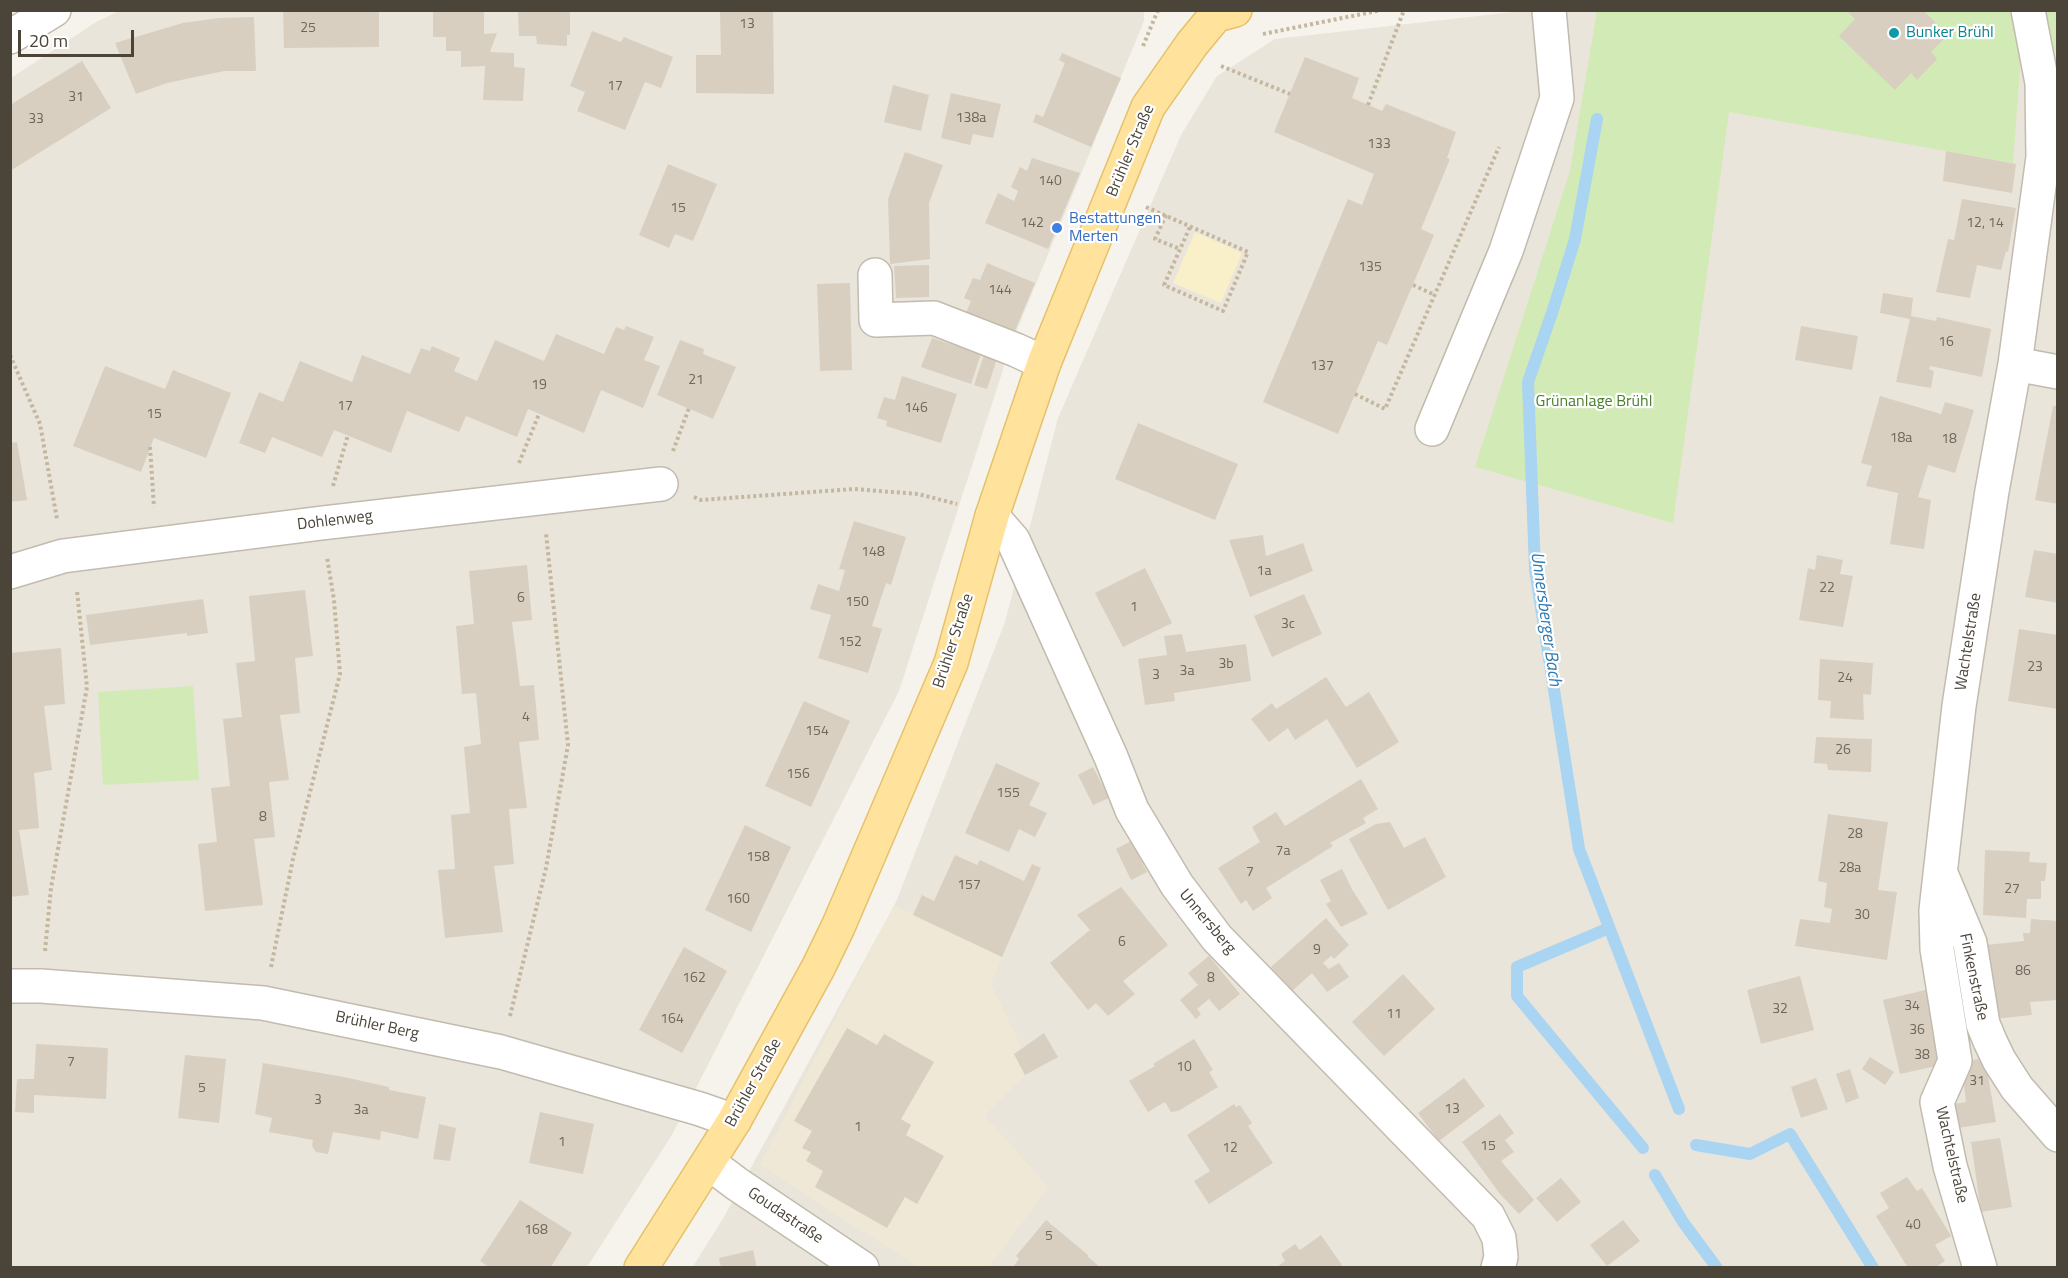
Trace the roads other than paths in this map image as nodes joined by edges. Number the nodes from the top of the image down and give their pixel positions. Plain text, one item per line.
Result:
1 (54, 10) edge
2 (1549, 10) edge
3 (2028, 10) edge
4 (1221, 12) edge
5 (10, 37) edge
6 (2050, 83) edge
7 (875, 275) dead end
8 (1044, 363) junction
9 (2015, 364) junction
10 (2058, 372) edge
11 (1432, 429) dead end
12 (661, 484) road end
13 (978, 511) junction
14 (10, 572) edge
15 (1940, 872) junction
16 (26, 986) edge
17 (734, 1120) junction
18 (2058, 1135) edge
19 (709, 1163) junction
20 (641, 1268) edge
21 (862, 1268) edge
22 (1498, 1268) edge
23 (1980, 1268) edge

1 - 5 street
2 - 11 street
3 - 6 street, Wachtelstraße
4 - 8 main road, Brühler Straße
6 - 9 street, Wachtelstraße
7 - 8 street
8 - 13 main road, Brühler Straße
9 - 10 street
9 - 15 street, Wachtelstraße
12 - 14 street, Dohlenweg
13 - 17 main road, Brühler Straße
13 - 22 street, Unnersberg
15 - 18 street, Finkenstraße
15 - 23 street, Wachtelstraße
16 - 17 street, Brühler Berg
17 - 19 main road, Brühler Straße
19 - 20 main road, Brühler Straße
19 - 21 street, Goudastraße

